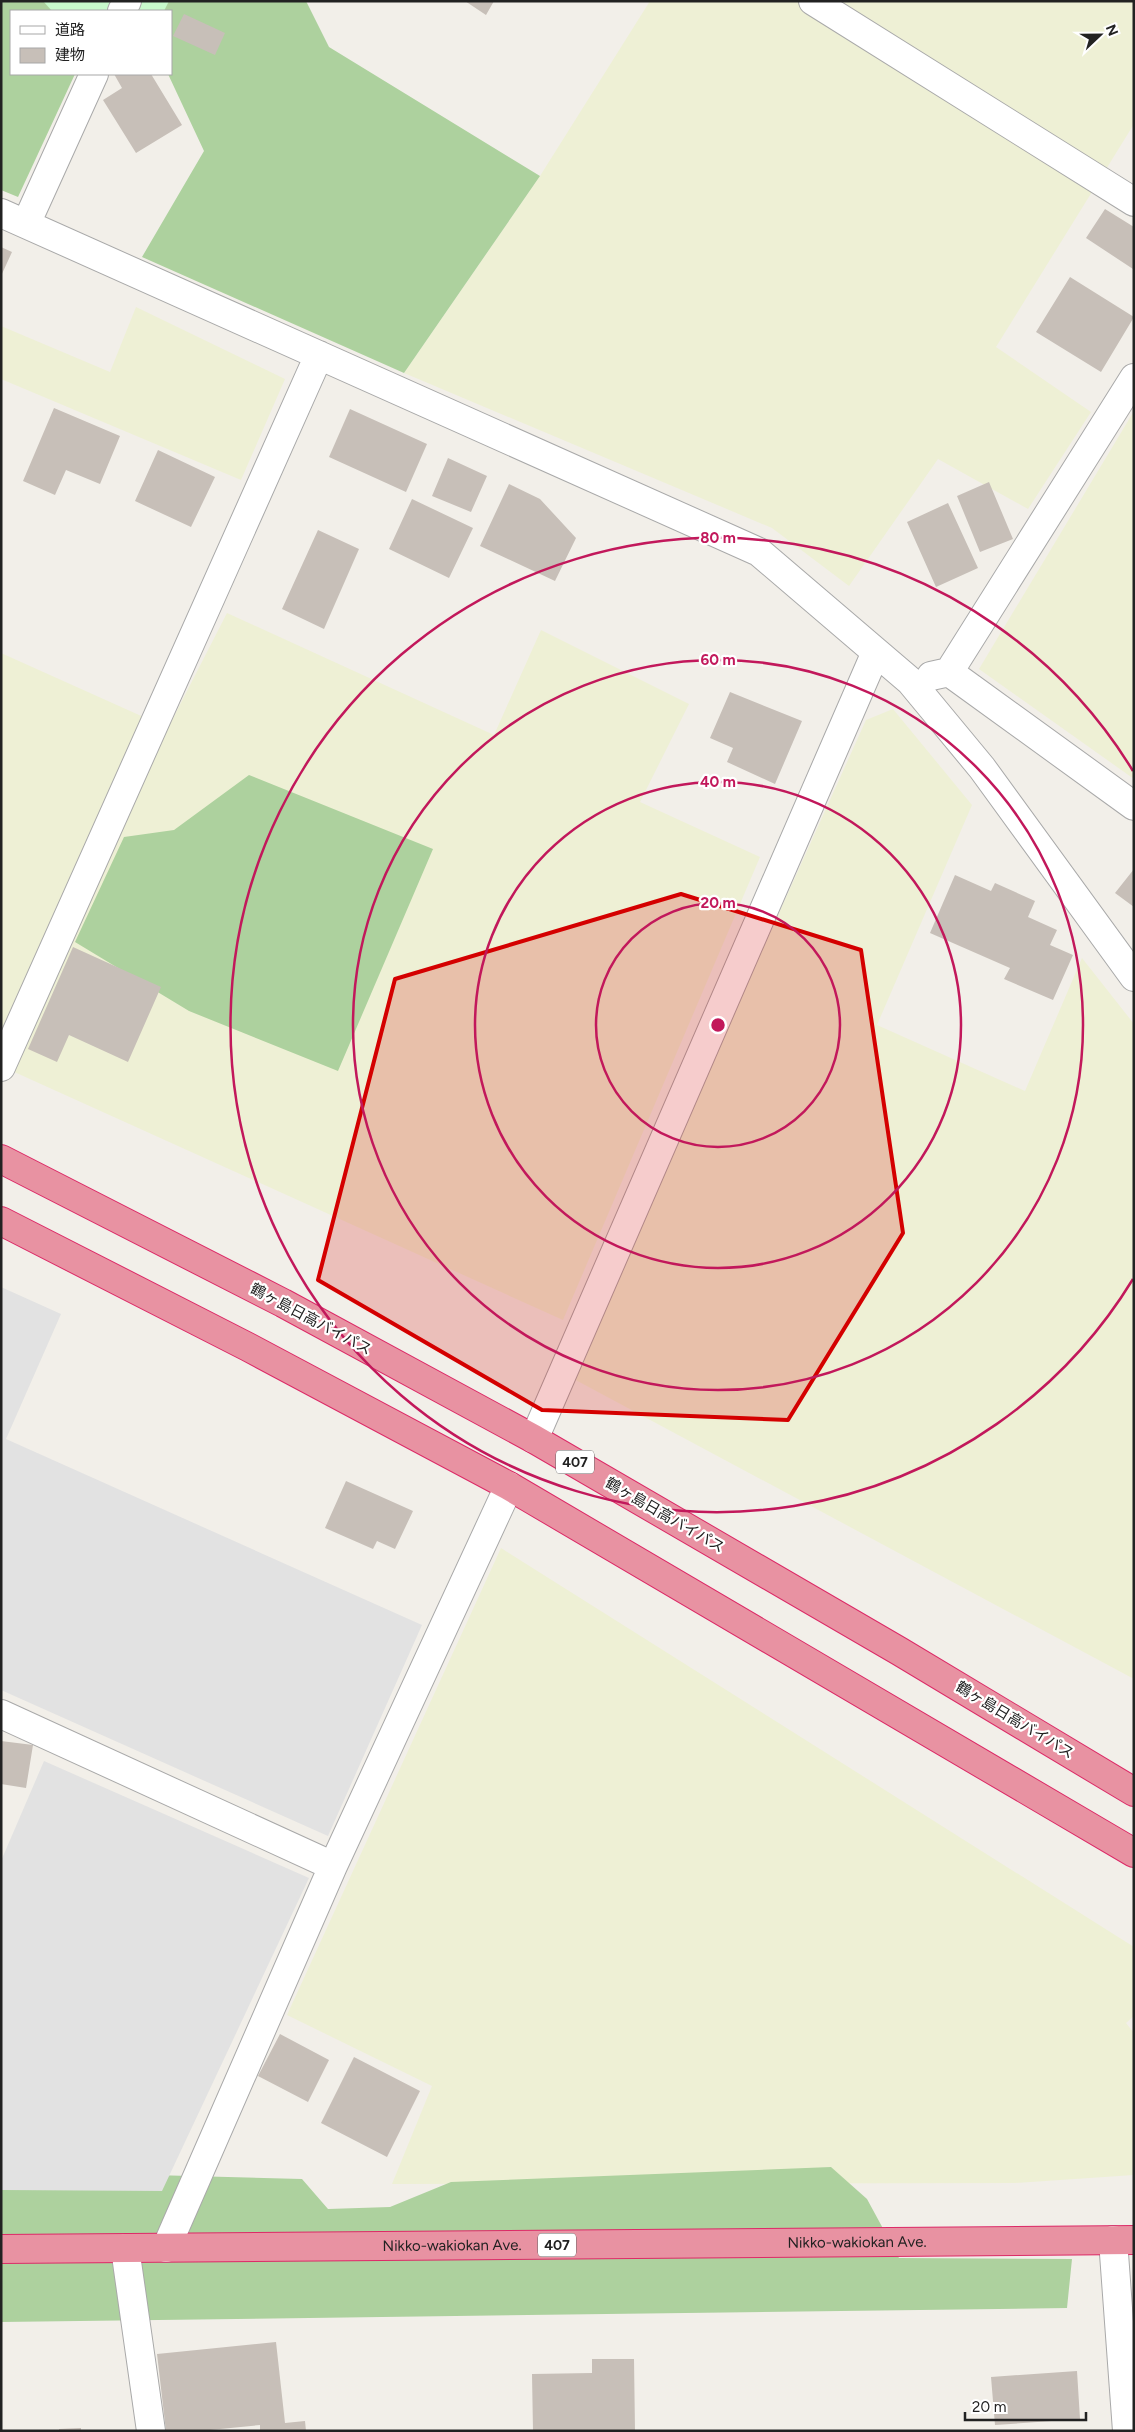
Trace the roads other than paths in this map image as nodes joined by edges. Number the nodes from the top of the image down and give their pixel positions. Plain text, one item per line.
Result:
1 (814, 1) edge
2 (94, 75) edge
3 (1134, 202) edge
4 (1, 213) edge
5 (26, 224) junction
6 (319, 355) junction
7 (1134, 378) edge
8 (876, 652) junction
9 (949, 672) junction
10 (910, 681) junction
11 (1134, 806) edge
12 (1134, 977) edge
13 (1, 1067) edge
14 (1, 1159) edge
15 (1, 1221) edge
16 (534, 1438) junction
17 (509, 1486) junction
18 (1, 1714) edge
19 (1134, 1792) edge
20 (1134, 1853) edge
21 (333, 1866) junction
22 (1123, 2240) edge
23 (125, 2248) junction
24 (166, 2248) junction
25 (1, 2249) edge
26 (151, 2431) edge
27 (1127, 2431) edge

1 - 3 street
2 - 5 street
4 - 5 street
5 - 6 street
6 - 8 street
6 - 13 street
7 - 9 street
8 - 10 street
8 - 16 street
9 - 10 street
9 - 11 street
10 - 12 street
14 - 16 highway, 鶴ヶ島日高バイパス / 407
15 - 17 highway
16 - 19 highway, 鶴ヶ島日高バイパス / 407
17 - 20 highway
17 - 21 street
18 - 21 street
21 - 24 street
22 - 24 highway, Nikko-wakiokan Ave. / 407
22 - 27 street
23 - 24 highway, Nikko-wakiokan Ave. / 407
23 - 25 highway, Nikko-wakiokan Ave. / 407
23 - 26 street

